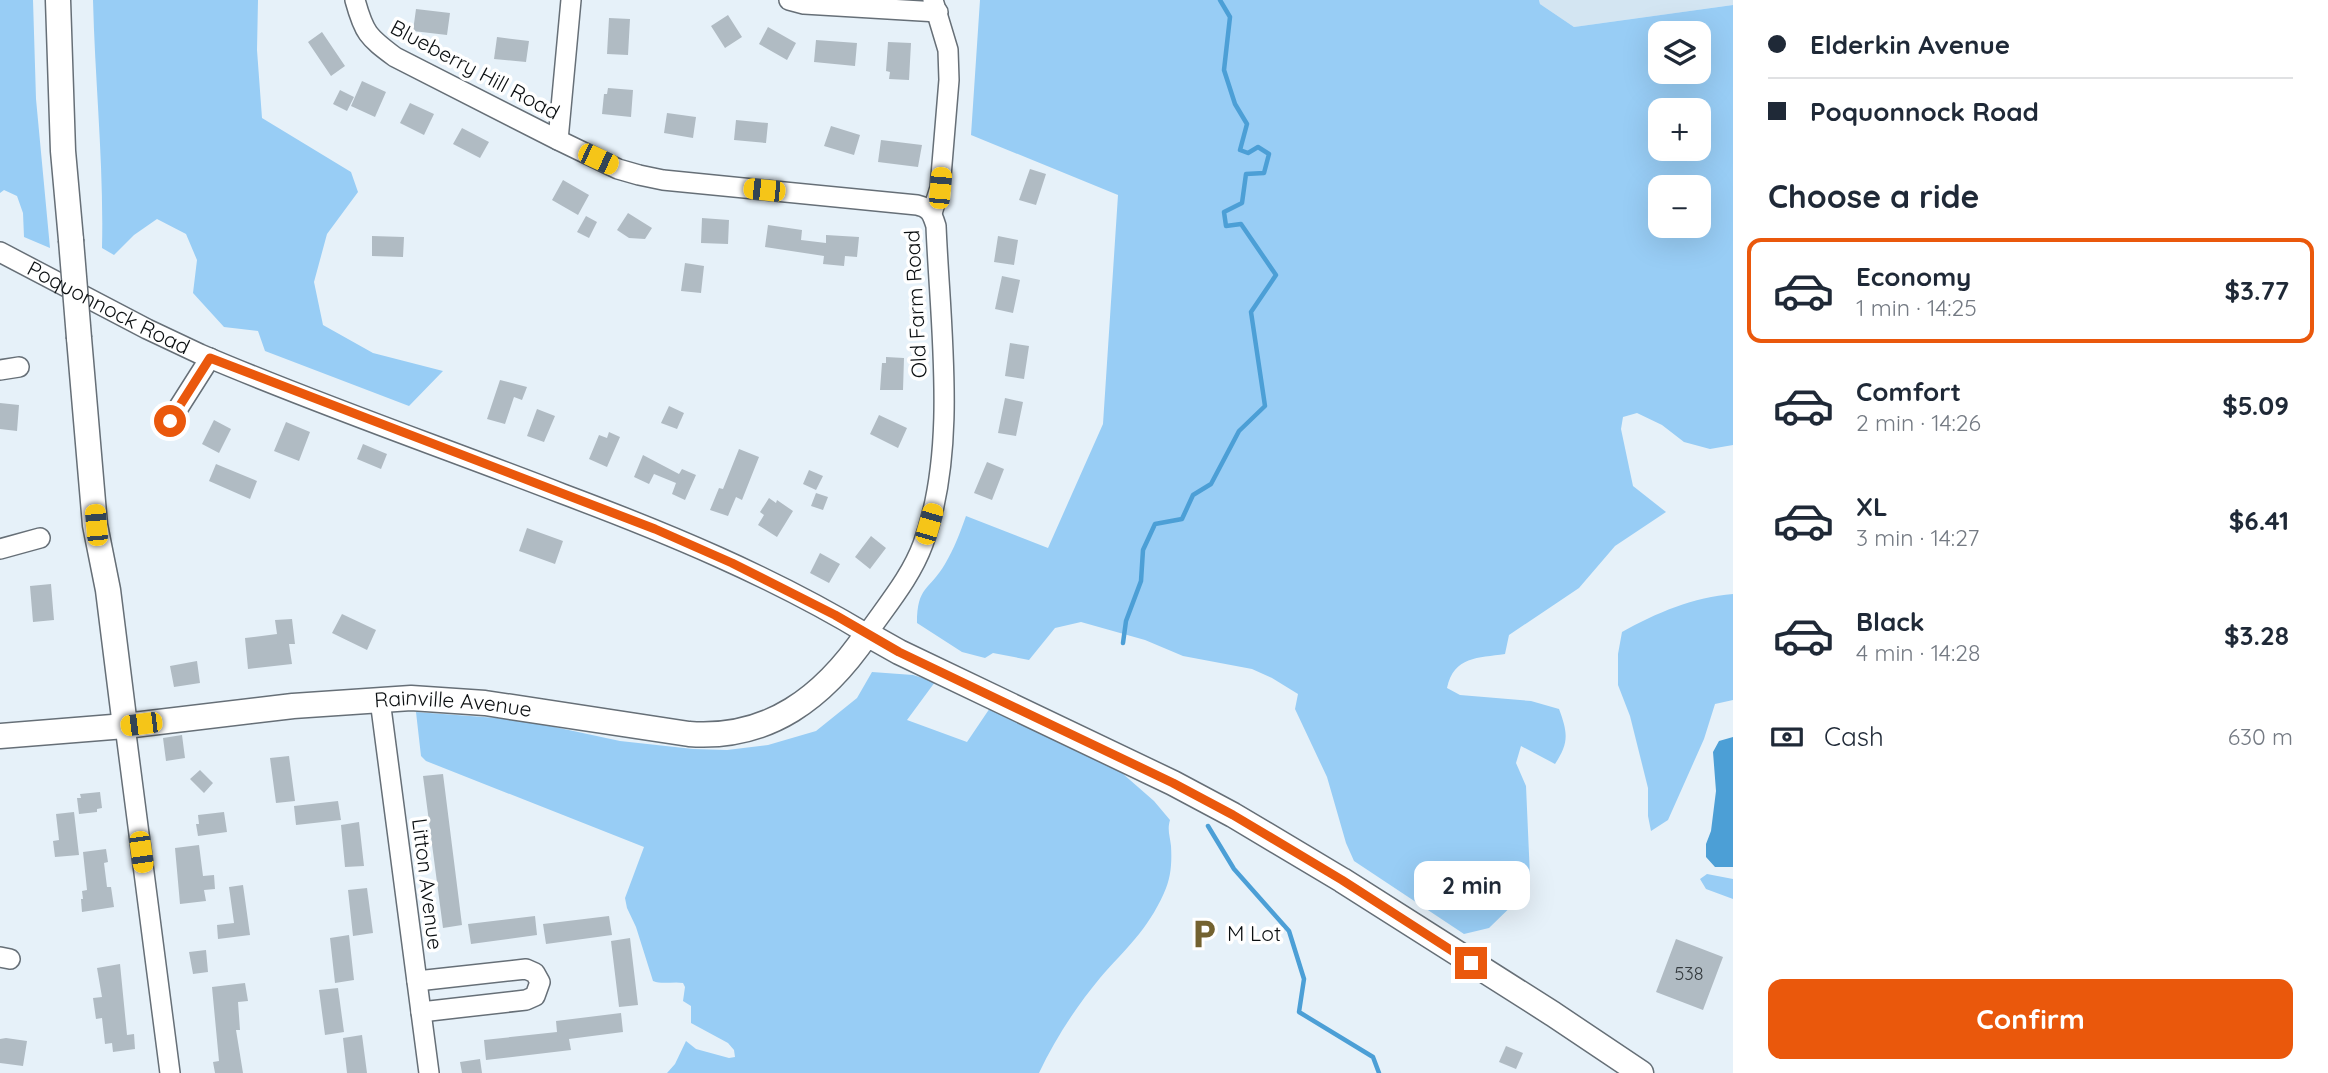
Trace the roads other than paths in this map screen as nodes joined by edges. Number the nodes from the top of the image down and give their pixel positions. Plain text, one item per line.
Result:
1 (58, 0) edge
2 (355, 0) edge
3 (570, 0) edge
4 (789, 0) edge
5 (936, 6) edge
6 (558, 140) junction
7 (932, 213) junction
8 (0, 252) edge
9 (210, 358) junction
10 (170, 421) dead end
11 (40, 538) dead end
12 (0, 549) edge
13 (867, 634) junction
14 (380, 700) junction
15 (125, 726) junction
16 (0, 736) edge
17 (417, 981) junction
18 (421, 1012) junction
19 (170, 1073) edge
20 (429, 1073) edge
21 (1641, 1073) edge

1 - 15 main road, bridge
2 - 6 street, Blueberry Hill Road
3 - 6 street
4 - 5 street
5 - 7 street
6 - 7 street, Old Farm Road
7 - 13 street, Old Farm Road
8 - 9 street, Poquonnock Road
9 - 10 street
9 - 13 street, Poquonnock Road
11 - 12 street
13 - 14 main road, Rainville Avenue
13 - 21 main road, Poquonnock Road
14 - 15 main road, Rainville Avenue
14 - 17 street, Litton Avenue
15 - 16 main road, Rainville Avenue
15 - 19 street
17 - 18 street, Litton Avenue
17 - 18 street
18 - 20 street, Litton Avenue

